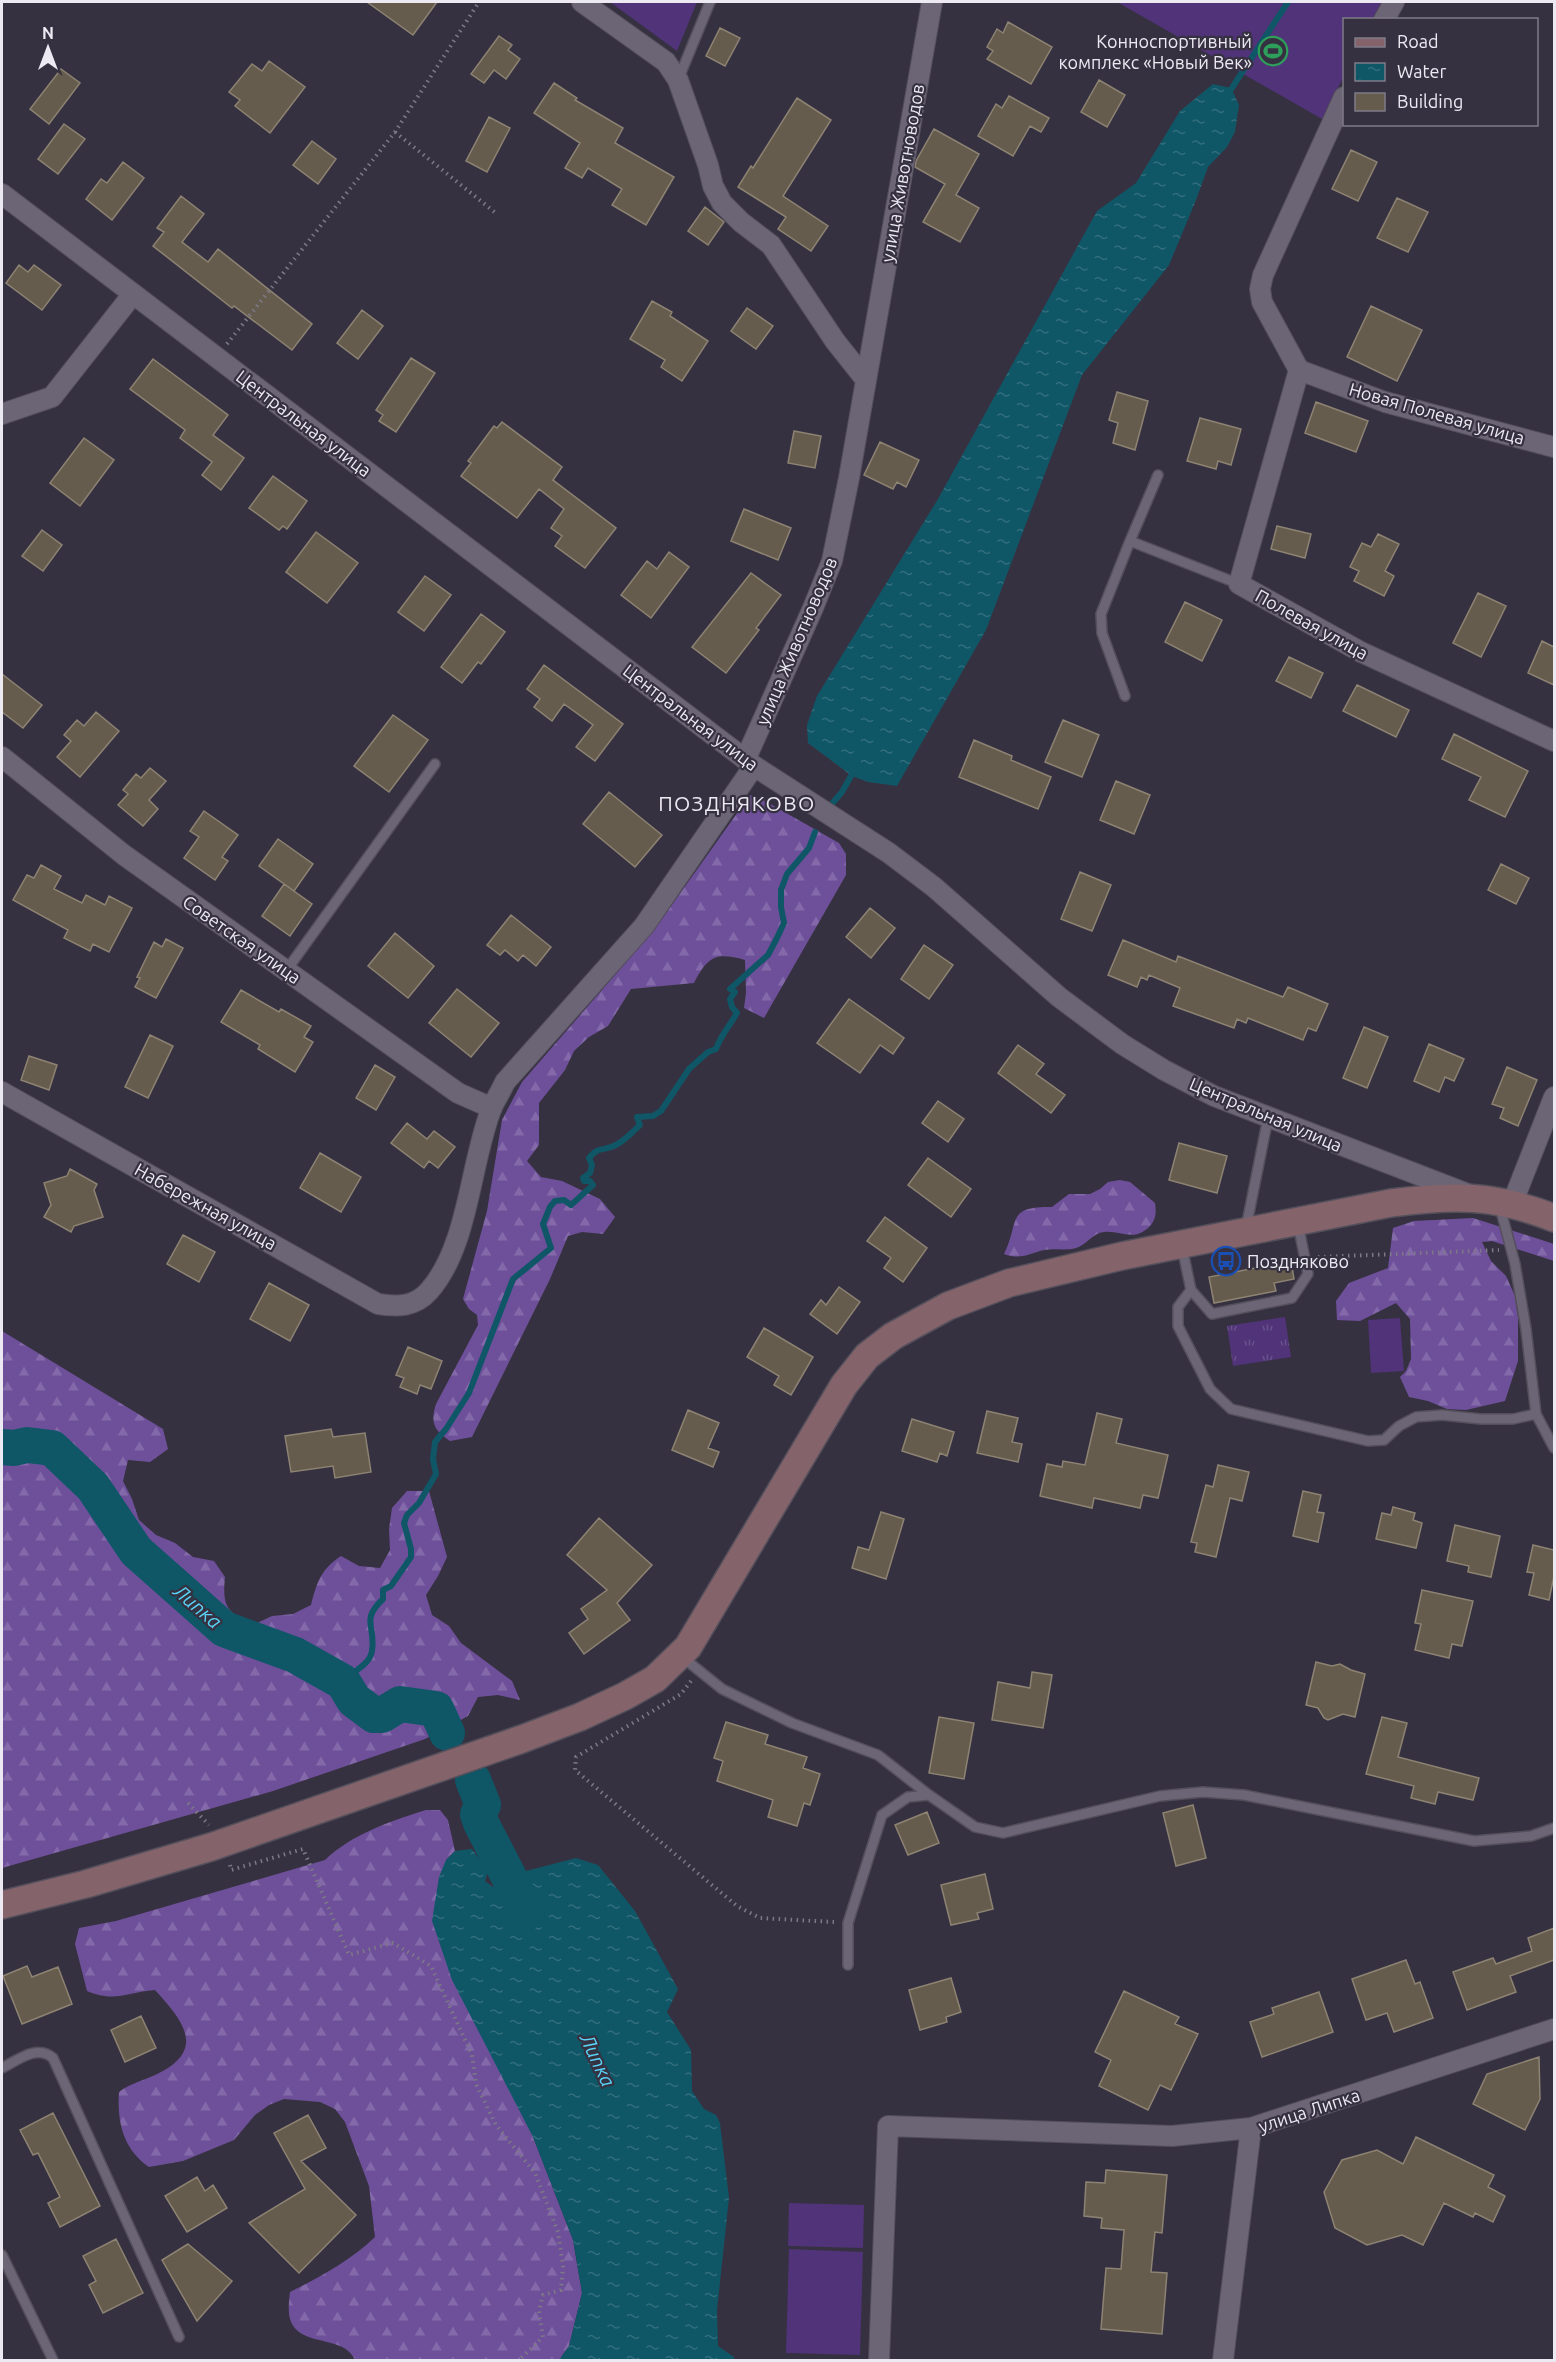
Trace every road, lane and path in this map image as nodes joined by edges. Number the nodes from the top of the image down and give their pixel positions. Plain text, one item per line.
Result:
1 (478, 2) edge
2 (582, 2) edge
3 (710, 2) edge
4 (932, 2) edge
5 (1394, 2) edge
6 (1385, 18) edge
7 (678, 80) junction
8 (1343, 99) edge
9 (395, 132) junction
10 (2, 194) edge
11 (497, 214) dead end
12 (133, 294) junction
13 (218, 357) junction
14 (1299, 370) junction
15 (866, 380) junction
16 (2, 414) edge
17 (1554, 447) edge
18 (1158, 475) dead end
19 (1130, 541) junction
20 (1239, 584) junction
21 (1125, 696) dead end
22 (1554, 741) edge
23 (2, 757) edge
24 (750, 762) junction
25 (435, 764) dead end
26 (286, 971) junction
27 (2, 1092) edge
28 (1554, 1097) edge
29 (492, 1108) junction
30 (1268, 1118) junction
31 (1496, 1201) junction
32 (1554, 1218) edge
33 (1298, 1222) junction
34 (1245, 1232) junction
35 (1181, 1245) junction
36 (1512, 1250) junction
37 (1305, 1258) junction
38 (1191, 1290) junction
39 (413, 1303) joint
40 (1536, 1414) junction
41 (1554, 1448) edge
42 (689, 1663) junction
43 (929, 1795) junction
44 (189, 1803) dead end
45 (1554, 1828) edge
46 (224, 1842) junction
47 (2, 1905) edge
48 (848, 1923) junction
49 (848, 1965) dead end
50 (1554, 2029) edge
51 (2, 2068) edge
52 (1251, 2128) junction
53 (2, 2255) edge
54 (179, 2337) dead end
55 (53, 2361) edge
56 (519, 2361) edge
57 (879, 2361) edge
58 (1223, 2361) edge

1 - 9 path
2 - 7 street
3 - 7 lane
4 - 15 street, улица Животноводов
5 - 6 street
7 - 15 street
8 - 14 street
9 - 11 path
9 - 13 path
10 - 12 street, Центральная улица
12 - 13 street, Центральная улица
12 - 16 street
13 - 24 street, Центральная улица
14 - 17 street, Новая Полевая улица
14 - 20 street, Полевая улица
15 - 24 street, улица Животноводов
18 - 19 lane
19 - 20 lane
19 - 21 lane
20 - 22 street, Полевая улица
23 - 26 street, Советская улица
24 - 29 street, улица Животноводов
24 - 30 street, Центральная улица
25 - 26 lane
26 - 29 street, Советская улица
27 - 39 street, Набережная улица
28 - 31 street
29 - 39 street, улица Животноводов
30 - 31 street, Центральная улица
30 - 34 lane
31 - 32 street, Центральная улица
31 - 33 street
31 - 36 lane
33 - 34 street
33 - 37 lane
34 - 35 street
35 - 38 lane
35 - 42 street
36 - 37 path
36 - 40 lane
37 - 38 lane
38 - 40 lane
40 - 41 lane
42 - 43 lane
42 - 46 street
42 - 48 path
43 - 45 lane
43 - 48 lane
44 - 46 path
46 - 47 street
46 - 56 path
48 - 49 lane
50 - 52 street, улица Липка
51 - 54 lane
52 - 57 street
52 - 58 street, улица Липка
53 - 55 lane

